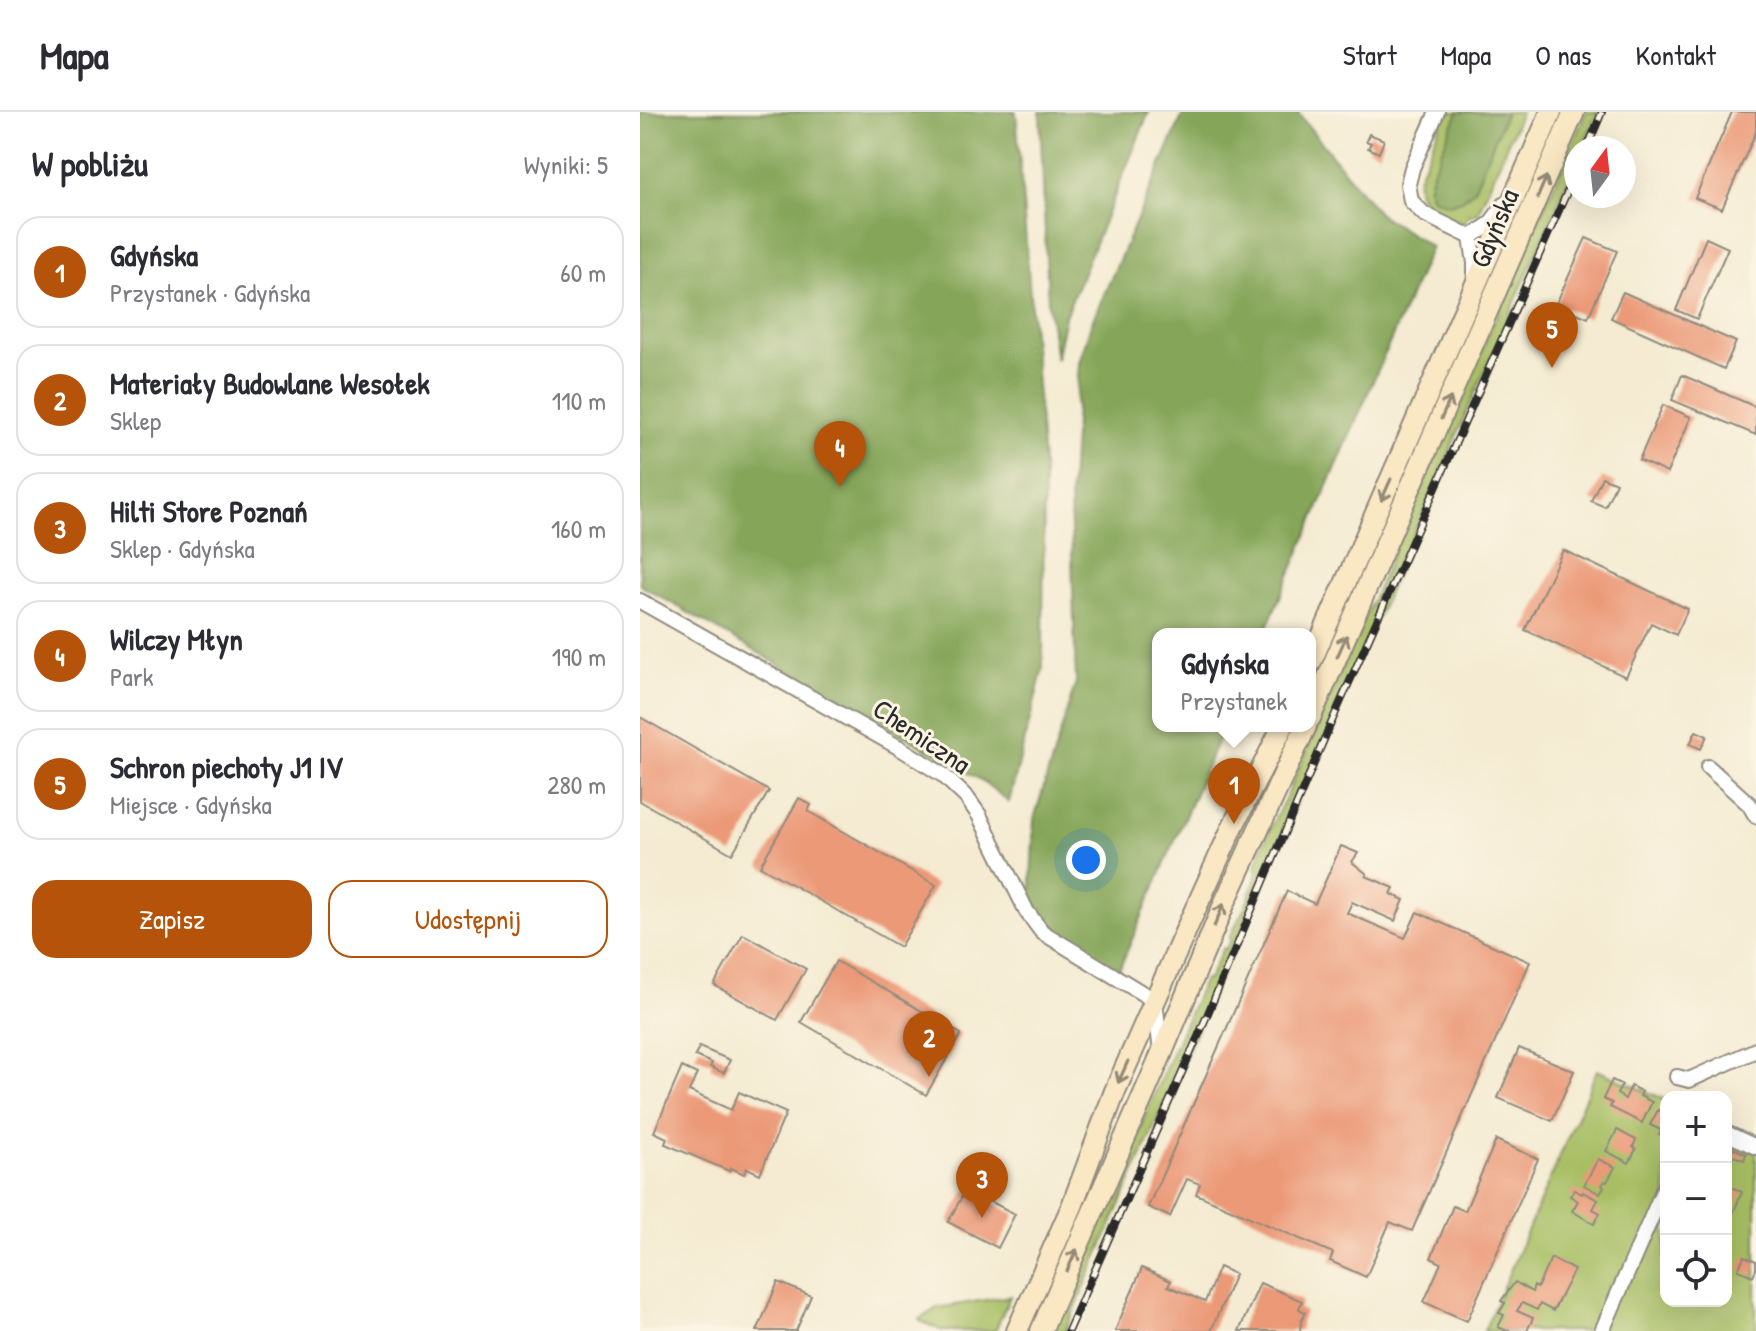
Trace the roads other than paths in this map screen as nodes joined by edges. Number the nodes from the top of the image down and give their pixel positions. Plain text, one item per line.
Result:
1 (1437, 112) edge
2 (1551, 112) edge
3 (1574, 112) edge
4 (1520, 186) junction
5 (1471, 237) junction
6 (1474, 291) junction
7 (640, 601) edge
8 (1316, 650) edge
9 (1316, 704) edge
10 (1280, 732) edge
11 (1303, 732) edge
12 (1708, 767) dead end
13 (1756, 816) edge
14 (1189, 987) junction
15 (1155, 1001) junction
16 (1756, 1050) edge
17 (1161, 1055) junction
18 (1677, 1077) dead end
19 (1732, 1136) edge
20 (1756, 1147) edge
21 (1660, 1198) edge
22 (1017, 1331) edge
23 (1041, 1331) edge
24 (1602, 1331) edge

1 - 5 street
2 - 4 main road, Gdyńska
9 -> 3 main road, Gdyńska
4 - 5 street
4 - 6 main road, Gdyńska
5 - 6 street
6 -> 8 main road, Gdyńska
7 - 15 street, Chemiczna
10 - 15 main road
14 -> 11 main road
12 - 13 street
14 - 15 street
14 - 17 main road
15 - 17 street
15 -> 22 main road
16 - 18 street
23 -> 17 main road
19 - 20 street
21 - 24 street

